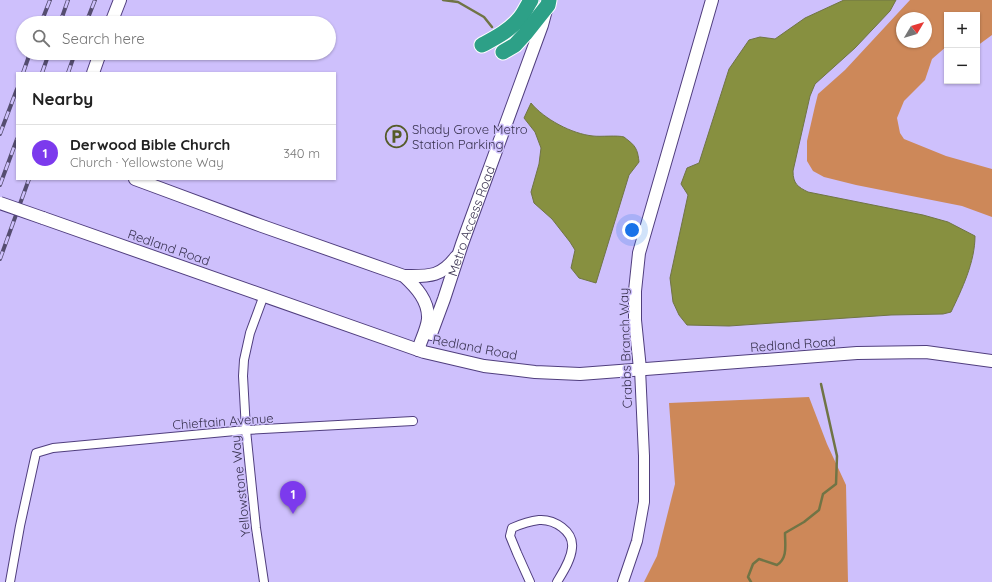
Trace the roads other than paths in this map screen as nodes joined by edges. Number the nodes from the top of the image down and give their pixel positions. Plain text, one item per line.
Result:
1 (120, 0) edge
2 (531, 0) edge
3 (712, 0) edge
4 (548, 2) edge
5 (114, 16) edge
6 (482, 45) dead end
7 (503, 52) dead end
8 (98, 60) edge
9 (93, 72) edge
10 (138, 180) edge
11 (0, 203) edge
12 (459, 253) junction
13 (404, 276) junction
14 (264, 296) junction
15 (421, 351) junction
16 (992, 361) edge
17 (640, 369) junction
18 (413, 421) dead end
19 (246, 430) junction
20 (10, 582) edge
21 (264, 582) edge
22 (530, 582) edge
23 (557, 582) edge
24 (623, 582) edge

1 - 5 main road
2 - 6 highway
3 - 17 main road, Crabbs Branch Way
4 - 7 highway
4 - 12 main road, Metro Access Road
8 - 9 main road
10 - 13 main road
11 - 14 main road, Redland Road, bridge
12 - 13 main road
12 - 15 main road, Metro Access Road
13 - 15 main road
14 - 15 main road, Redland Road
14 - 19 street, Yellowstone Way
15 - 17 main road, Redland Road
16 - 17 main road, Redland Road
17 - 24 street, Crabbs Branch Way
18 - 19 street, Chieftain Avenue
19 - 20 street, Chieftain Avenue
19 - 21 street, Yellowstone Way
22 - 23 street

